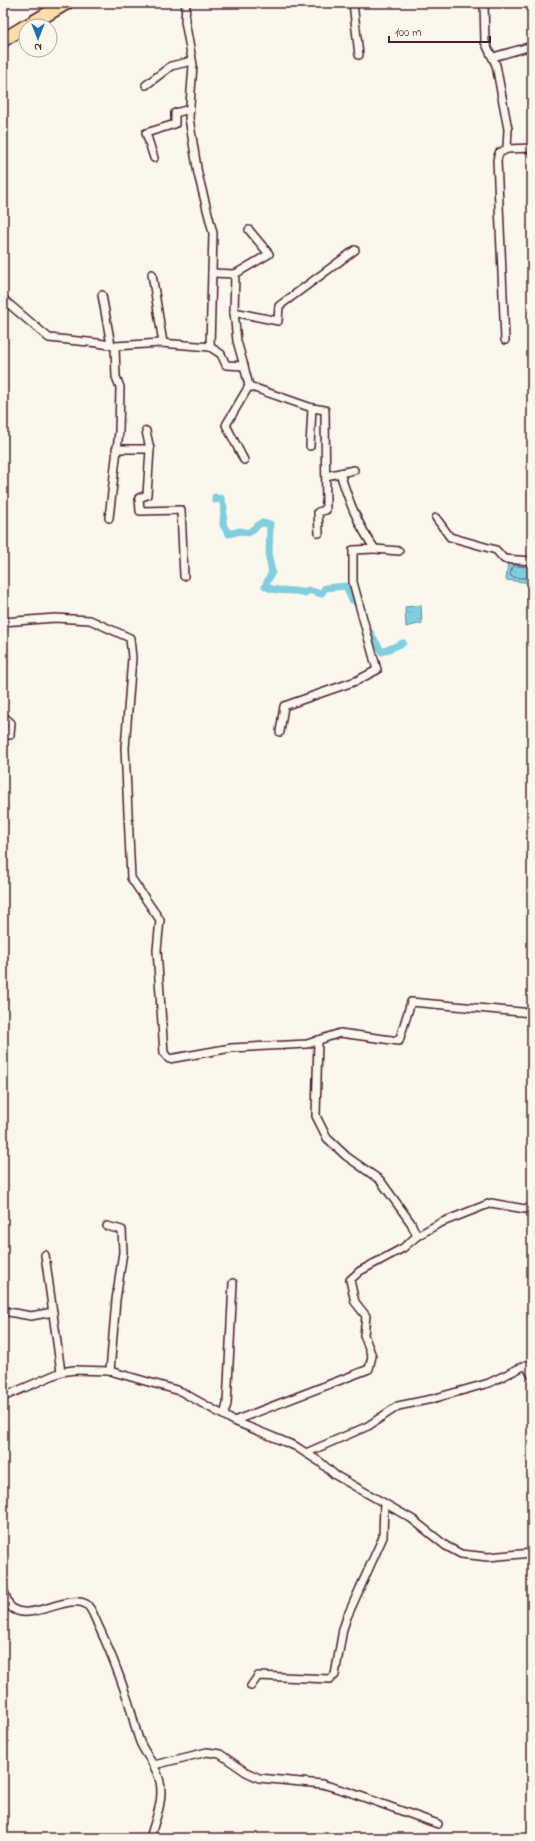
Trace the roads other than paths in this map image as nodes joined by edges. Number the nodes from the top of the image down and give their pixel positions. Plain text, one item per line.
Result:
1 (66, 3) edge
2 (186, 3) edge
3 (353, 3) edge
4 (484, 3) edge
5 (40, 18) edge
6 (18, 31) edge
7 (3, 40) edge
8 (532, 46) edge
9 (359, 55) dead end
10 (492, 57) junction
11 (192, 61) junction
12 (146, 85) dead end
13 (190, 109) junction
14 (532, 148) edge
15 (507, 149) junction
16 (154, 158) dead end
17 (249, 230) dead end
18 (355, 250) dead end
19 (152, 274) dead end
20 (212, 274) junction
21 (235, 274) junction
22 (102, 295) dead end
23 (3, 299) edge
24 (234, 312) junction
25 (505, 340) dead end
26 (163, 343) junction
27 (113, 346) junction
28 (210, 346) junction
29 (244, 366) junction
30 (249, 386) junction
31 (312, 408) junction
32 (146, 431) dead end
33 (310, 446) dead end
34 (116, 449) junction
35 (150, 449) junction
36 (244, 460) dead end
37 (354, 470) dead end
38 (340, 473) junction
39 (326, 476) junction
40 (109, 518) dead end
41 (436, 518) dead end
42 (319, 533) dead end
43 (376, 549) junction
44 (399, 551) dead end
45 (532, 561) edge
46 (184, 576) dead end
47 (3, 622) edge
48 (3, 716) edge
49 (280, 732) dead end
50 (10, 735) dead end
51 (532, 1013) edge
52 (318, 1040) junction
53 (532, 1208) edge
54 (108, 1226) dead end
55 (417, 1236) junction
56 (45, 1255) dead end
57 (234, 1283) dead end
58 (3, 1310) edge
59 (53, 1312) junction
60 (61, 1372) junction
61 (110, 1372) junction
62 (532, 1376) edge
63 (3, 1397) edge
64 (224, 1414) junction
65 (234, 1421) junction
66 (306, 1453) junction
67 (384, 1503) junction
68 (532, 1553) edge
69 (3, 1589) edge
70 (251, 1686) dead end
71 (154, 1765) junction
72 (438, 1824) dead end
73 (150, 1838) edge

1 - 5 highway
2 - 11 street
3 - 9 street
4 - 10 street
6 - 7 highway
8 - 10 street
10 - 15 street
11 - 12 street
11 - 13 street
13 - 16 street
13 - 20 street
14 - 15 street
15 - 25 street
17 - 21 street
18 - 24 street
19 - 26 street
20 - 21 street
20 - 28 street
21 - 24 street
22 - 27 street
23 - 27 street
24 - 29 street
26 - 27 street
26 - 28 street
27 - 34 street
28 - 29 street
29 - 30 street
30 - 31 street
30 - 36 street
31 - 33 street
31 - 39 street
32 - 35 street
34 - 35 street
34 - 40 street
35 - 46 street
37 - 38 street
38 - 39 street
38 - 43 street
39 - 42 street
41 - 45 street
43 - 44 street
43 - 49 street
47 - 52 street
48 - 50 street
51 - 52 street
52 - 55 street
53 - 55 street
54 - 61 street
55 - 65 street
56 - 59 street
57 - 64 street
58 - 59 street
59 - 60 street
60 - 61 street
60 - 63 street
61 - 64 street
62 - 66 street
64 - 65 street
65 - 66 street
66 - 67 street
67 - 68 street
67 - 70 street
69 - 71 street
71 - 72 street
71 - 73 street

